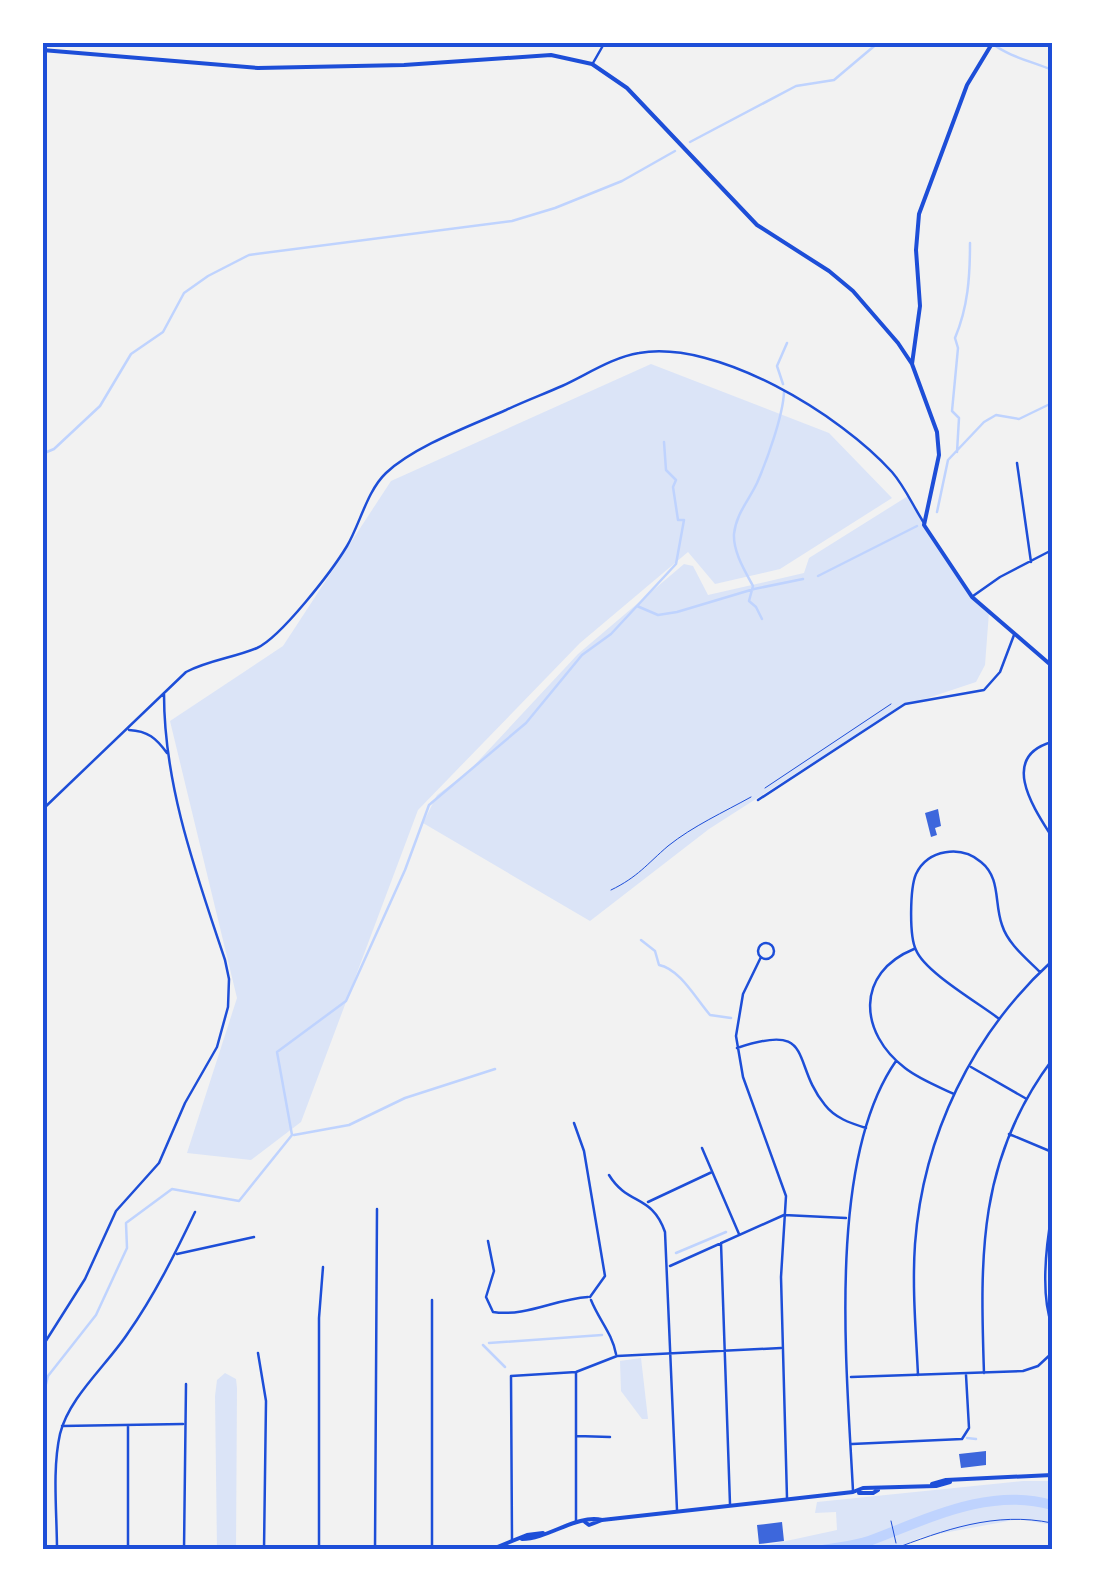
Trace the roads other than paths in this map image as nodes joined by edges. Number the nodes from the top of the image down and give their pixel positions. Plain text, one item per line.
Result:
1 (605, 42) edge
2 (992, 42) edge
3 (42, 50) edge
4 (592, 64) junction
5 (912, 364) junction
6 (1017, 463) dead end
7 (924, 525) junction
8 (1052, 550) edge
9 (1032, 562) junction
10 (972, 597) junction
11 (1015, 633) junction
12 (1052, 666) edge
13 (164, 693) junction
14 (126, 730) junction
15 (1052, 742) edge
16 (168, 754) junction
17 (758, 800) dead end
18 (42, 810) edge
19 (1052, 838) edge
20 (915, 949) junction
21 (761, 957) dead end
22 (1052, 961) edge
23 (1040, 972) junction
24 (999, 1019) junction
25 (737, 1048) junction
26 (1052, 1060) edge
27 (896, 1061) junction
28 (968, 1066) junction
29 (954, 1094) junction
30 (1026, 1098) junction
31 (574, 1123) dead end
32 (867, 1129) junction
33 (1009, 1134) junction
34 (702, 1148) dead end
35 (1052, 1152) edge
36 (712, 1172) junction
37 (608, 1175) dead end
38 (647, 1203) junction
39 (376, 1209) dead end
40 (195, 1212) dead end
41 (1052, 1212) edge
42 (784, 1215) junction
43 (848, 1218) junction
44 (740, 1235) junction
45 (254, 1237) dead end
46 (488, 1241) dead end
47 (721, 1244) junction
48 (175, 1255) junction
49 (669, 1266) junction
50 (323, 1267) dead end
51 (590, 1297) junction
52 (432, 1300) dead end
53 (1052, 1326) edge
54 (42, 1347) edge
55 (783, 1348) junction
56 (725, 1350) junction
57 (672, 1352) junction
58 (258, 1353) dead end
59 (1052, 1353) edge
60 (616, 1356) junction
61 (576, 1372) junction
62 (984, 1373) junction
63 (966, 1374) junction
64 (918, 1375) junction
65 (849, 1377) junction
66 (186, 1384) dead end
67 (184, 1424) junction
68 (128, 1425) junction
69 (62, 1426) junction
70 (575, 1436) junction
71 (610, 1437) dead end
72 (851, 1444) junction
73 (1052, 1475) edge
74 (856, 1492) junction
75 (788, 1500) junction
76 (730, 1506) junction
77 (677, 1512) junction
78 (576, 1524) junction
79 (512, 1542) junction
80 (57, 1550) edge
81 (128, 1550) edge
82 (184, 1550) edge
83 (264, 1550) edge
84 (319, 1550) edge
85 (376, 1550) edge
86 (432, 1550) edge
87 (490, 1550) edge

1 - 4 street
2 - 5 street
3 - 4 street
4 - 5 street
5 - 7 street
6 - 9 street
7 - 10 street
7 - 13 street
8 - 9 street
9 - 10 street
10 - 11 street
11 - 12 street
11 - 17 street
13 - 14 street
13 - 16 street
14 - 16 street
14 - 18 street
15 - 19 street
16 - 54 street
20 - 23 street
20 - 24 street
20 - 27 street
21 - 25 street
22 - 23 street
23 - 24 street
24 - 28 street
25 - 32 street
25 - 42 street
26 - 30 street
27 - 29 street
27 - 32 street
28 - 29 street
28 - 30 street
29 - 64 street
30 - 33 street
31 - 51 street
32 - 43 street
33 - 35 street
33 - 62 street
34 - 36 street
36 - 38 street
36 - 44 street
37 - 38 street
38 - 49 street
39 - 85 street
40 - 48 street
41 - 53 street
42 - 43 street
42 - 44 street
42 - 55 street
43 - 65 street
44 - 47 street
45 - 48 street
46 - 51 street
47 - 49 street
47 - 56 street
48 - 69 street
49 - 57 street
50 - 84 street
51 - 60 street
52 - 86 street
55 - 56 street
55 - 75 street
56 - 57 street
56 - 76 street
57 - 60 street
57 - 77 street
58 - 83 street
59 - 62 street
60 - 61 street
61 - 70 street
61 - 79 street
62 - 63 street
63 - 64 street
63 - 72 street
64 - 65 street
65 - 72 street
66 - 67 street
67 - 68 street
67 - 82 street
68 - 69 street
68 - 81 street
69 - 80 street
70 - 71 street
70 - 78 street
72 - 74 street
73 - 74 street
74 - 75 street
75 - 76 street
76 - 77 street
77 - 78 street
78 - 79 street
79 - 87 street

